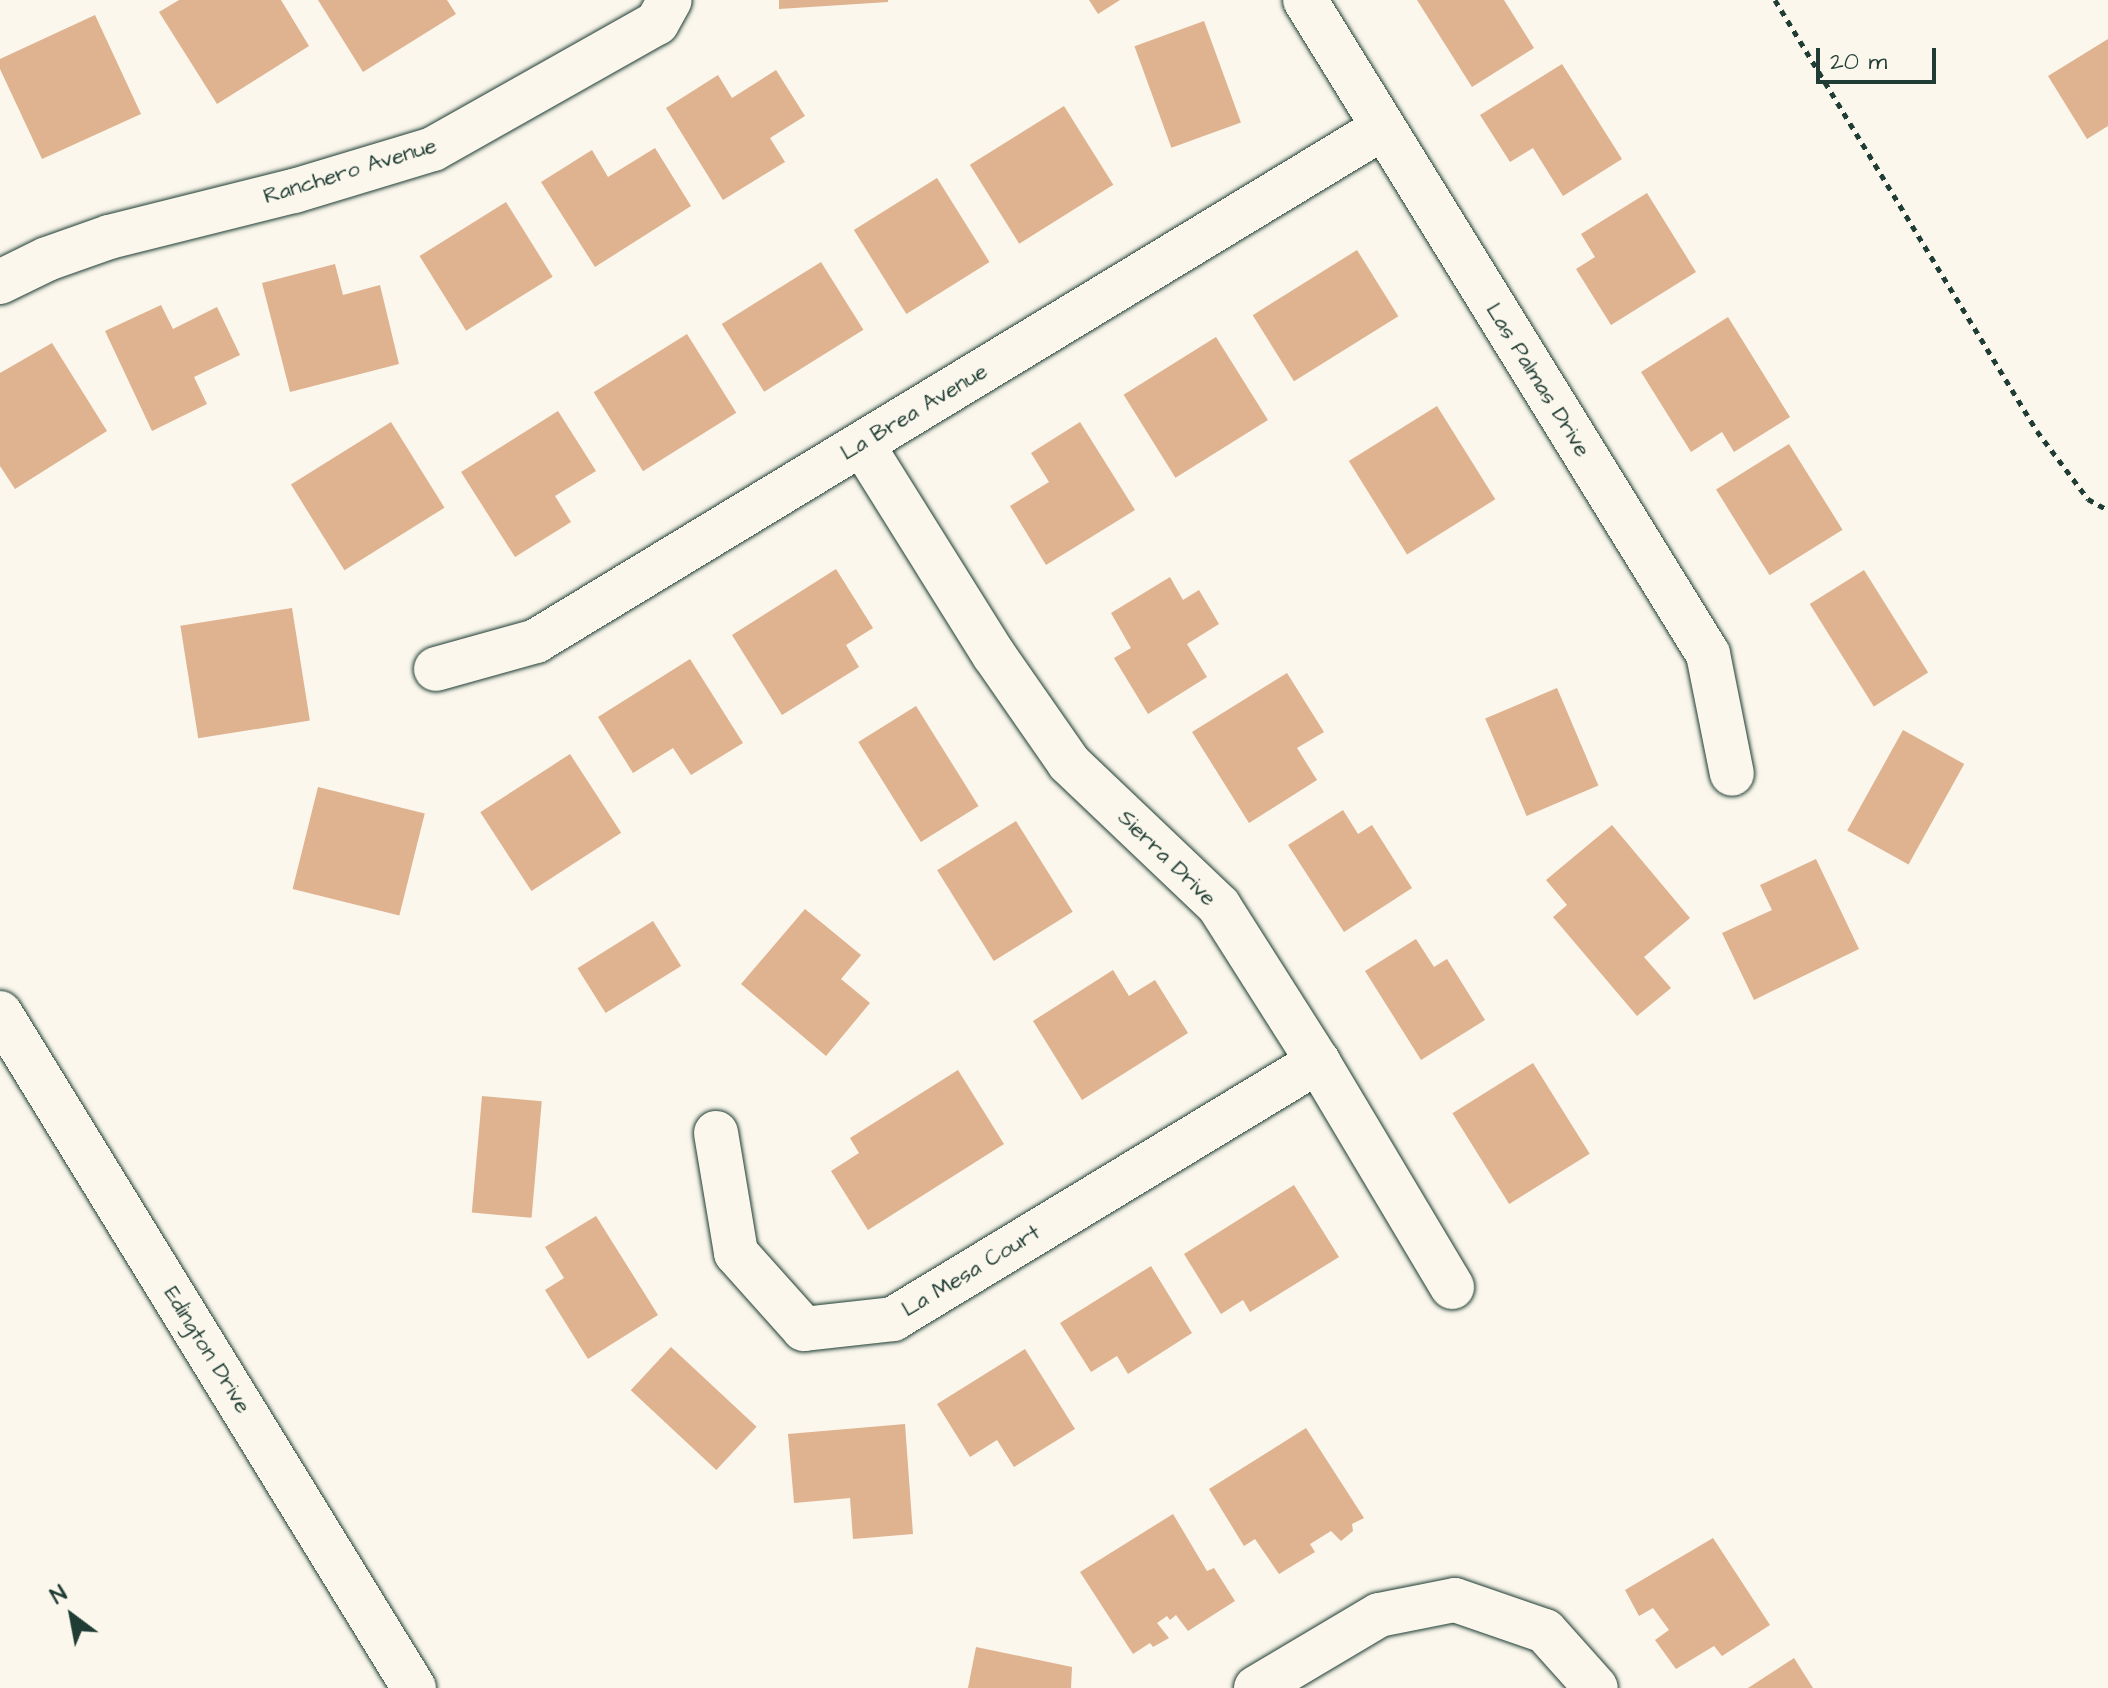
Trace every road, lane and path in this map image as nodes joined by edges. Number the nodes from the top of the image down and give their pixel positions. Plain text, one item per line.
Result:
1 (670, 0) edge
2 (1305, 0) edge
3 (1775, 0) edge
4 (1381, 129) junction
5 (0, 282) edge
6 (862, 444) junction
7 (2108, 510) edge
8 (436, 669) dead end
9 (1732, 774) dead end
10 (0, 1013) edge
11 (1318, 1062) junction
12 (716, 1133) dead end
13 (1452, 1287) dead end
14 (414, 1688) edge
15 (1256, 1688) edge
16 (1596, 1688) edge

1 - 5 street, Ranchero Avenue
2 - 4 street, Las Palmas Drive
3 - 7 path
4 - 6 street, La Brea Avenue
4 - 9 street, Las Palmas Drive
6 - 8 street, La Brea Avenue
6 - 11 street, Sierra Drive
10 - 14 street, Edington Drive
11 - 12 street, La Mesa Court
11 - 13 street, Sierra Drive
15 - 16 street

